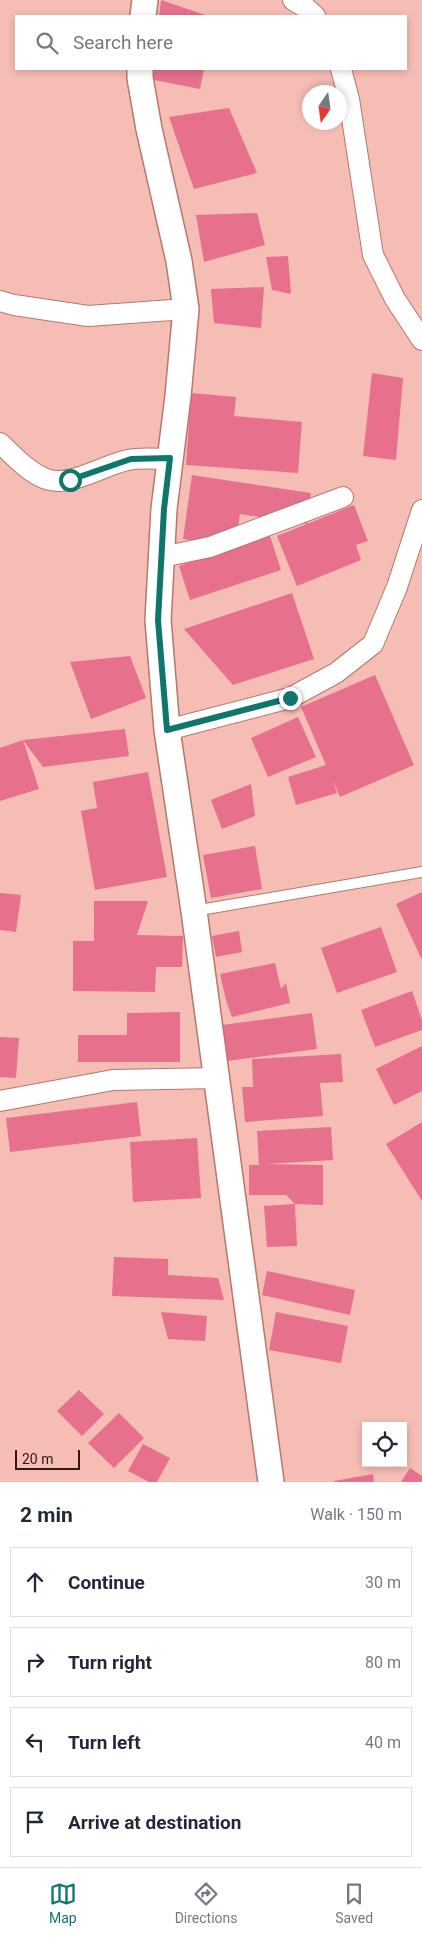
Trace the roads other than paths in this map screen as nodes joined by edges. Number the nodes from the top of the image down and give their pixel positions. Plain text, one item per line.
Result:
1 (145, 0) edge
2 (293, 0) edge
3 (143, 15) edge
4 (314, 15) edge
5 (140, 70) edge
6 (342, 70) edge
7 (0, 301) edge
8 (186, 309) junction
9 (422, 340) edge
10 (0, 443) edge
11 (170, 458) junction
12 (343, 497) dead end
13 (422, 510) edge
14 (162, 557) junction
15 (167, 730) junction
16 (422, 872) edge
17 (194, 911) junction
18 (217, 1078) junction
19 (0, 1101) edge
20 (271, 1482) edge

1 - 3 street
2 - 4 street
5 - 8 street
6 - 9 street
7 - 8 street
8 - 11 street
10 - 11 street
11 - 14 street
12 - 14 street
13 - 15 street
14 - 15 street
15 - 17 street
16 - 17 lane
17 - 18 street
18 - 19 street
18 - 20 street

